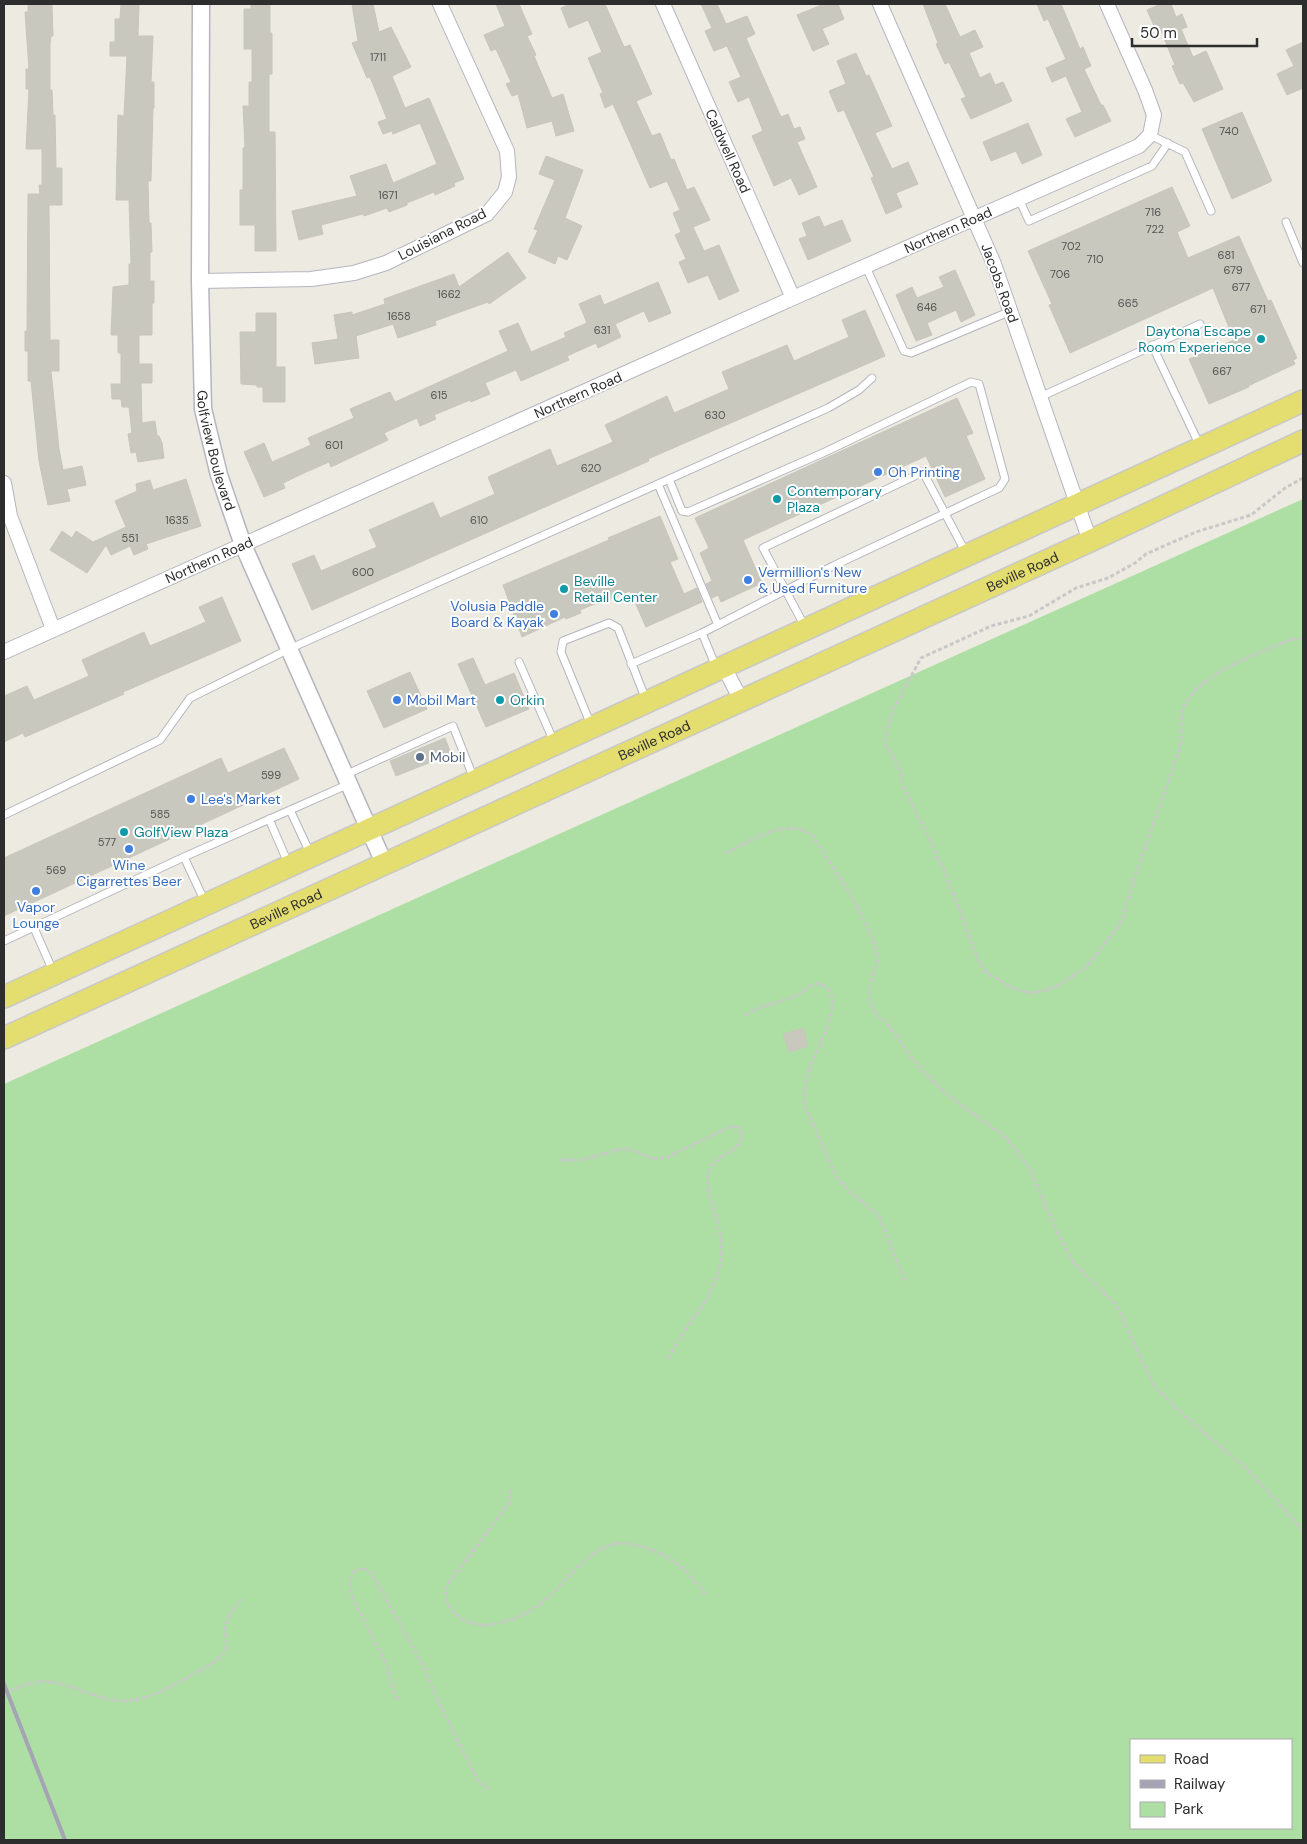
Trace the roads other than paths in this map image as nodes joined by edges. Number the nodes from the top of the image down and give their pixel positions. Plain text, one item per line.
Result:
1 (201, 4) edge
2 (440, 4) edge
3 (663, 4) edge
4 (880, 4) edge
5 (1107, 4) edge
6 (1150, 135) junction
7 (1168, 143) junction
8 (1019, 199) junction
9 (1211, 211) dead end
10 (975, 218) junction
11 (1286, 222) dead end
12 (1303, 263) edge
13 (866, 266) junction
14 (200, 281) junction
15 (793, 298) junction
16 (1010, 311) junction
17 (1200, 324) dead end
18 (1152, 345) junction
19 (872, 378) dead end
20 (1040, 396) junction
21 (1303, 401) edge
22 (1303, 441) edge
23 (1201, 448) junction
24 (669, 479) junction
25 (4, 483) edge
26 (658, 484) junction
27 (1077, 505) junction
28 (946, 513) junction
29 (1090, 541) junction
30 (243, 545) junction
31 (967, 556) junction
32 (785, 590) junction
33 (718, 625) junction
34 (54, 629) junction
35 (806, 629) junction
36 (702, 633) junction
37 (289, 649) junction
38 (4, 652) edge
39 (519, 662) dead end
40 (631, 664) junction
41 (721, 668) junction
42 (741, 700) junction
43 (647, 702) junction
44 (592, 728) junction
45 (555, 744) junction
46 (347, 779) junction
47 (475, 781) junction
48 (290, 810) junction
49 (4, 815) edge
50 (269, 819) junction
51 (370, 830) junction
52 (311, 856) junction
53 (184, 857) junction
54 (384, 863) junction
55 (290, 866) junction
56 (206, 905) junction
57 (34, 928) junction
58 (4, 941) edge
59 (54, 974) junction
60 (4, 997) edge
61 (4, 1038) edge

1 - 14 street, Golfview Boulevard
2 - 14 street, Louisiana Road
3 - 15 street, Caldwell Road
4 - 10 street, Jacobs Road
5 - 6 street
6 - 7 lane
6 - 8 street, Northern Road
7 - 8 lane
7 - 9 lane
8 - 10 street, Northern Road
10 - 13 street, Northern Road
10 - 16 street, Jacobs Road
11 - 12 lane
13 - 15 street, Northern Road
13 - 16 lane
14 - 30 street, Golfview Boulevard
15 - 30 street, Northern Road
16 - 20 street, Jacobs Road
17 - 18 lane
18 - 20 lane
18 - 23 lane
19 - 24 lane
20 - 27 street, Jacobs Road
21 - 23 main road
22 - 29 main road, Beville Road
23 - 27 main road
24 - 26 lane
24 - 28 lane
25 - 34 street
26 - 33 lane
26 - 37 lane
27 - 29 street, Jacobs Road
27 - 31 main road
28 - 31 lane
28 - 32 lane
28 - 32 lane
29 - 42 main road, Beville Road
30 - 34 street, Northern Road
30 - 37 street, Golfview Boulevard
31 - 35 main road
32 - 33 lane
32 - 35 lane
33 - 36 lane
34 - 38 street, Northern Road
35 - 41 main road
36 - 40 lane
36 - 41 lane
37 - 46 street, Golfview Boulevard
37 - 49 lane
39 - 45 lane
40 - 43 lane
40 - 44 lane
41 - 42 street
41 - 43 main road
42 - 54 main road, Beville Road
43 - 44 main road
44 - 45 main road
45 - 47 main road
46 - 47 lane
46 - 48 lane
46 - 51 street, Golfview Boulevard
47 - 51 main road
48 - 50 lane
48 - 52 lane
50 - 53 lane
50 - 55 lane
51 - 52 main road
51 - 54 street, Golfview Boulevard
52 - 55 main road
53 - 56 lane
53 - 57 lane
54 - 61 main road, Beville Road
55 - 56 main road
56 - 59 main road
57 - 58 lane
57 - 59 lane
59 - 60 main road

